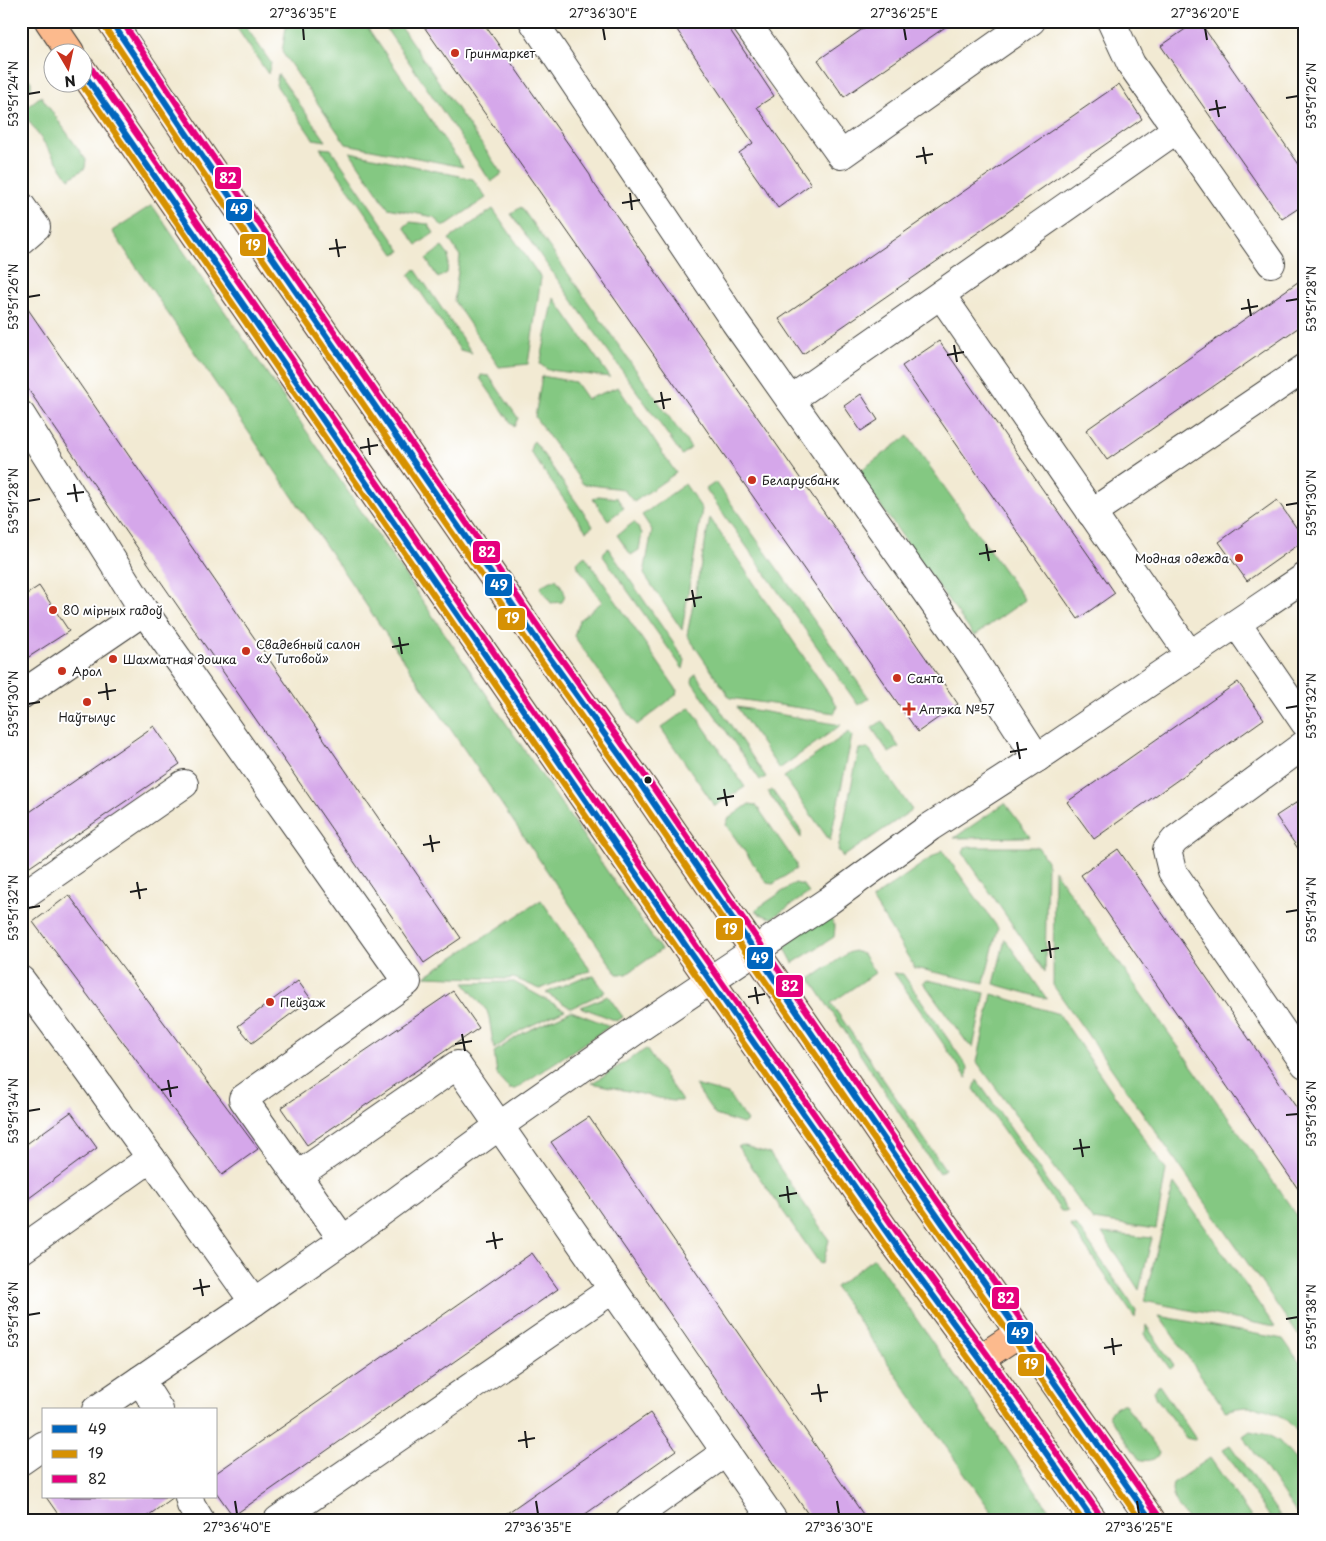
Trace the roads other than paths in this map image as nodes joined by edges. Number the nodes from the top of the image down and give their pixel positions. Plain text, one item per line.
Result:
1 (49, 21) edge
2 (111, 21) edge
3 (532, 21) edge
4 (745, 21) edge
5 (1031, 21) edge
6 (1111, 21) edge
7 (63, 42) edge
8 (92, 84) edge
9 (1177, 129) junction
10 (21, 206) edge
11 (21, 240) edge
12 (1271, 263) dead end
13 (941, 295) junction
14 (1305, 368) edge
15 (790, 400) junction
16 (21, 415) edge
17 (1091, 513) junction
18 (1305, 577) edge
19 (144, 610) junction
20 (1237, 624) junction
21 (1190, 655) junction
22 (21, 695) edge
23 (1305, 723) edge
24 (1305, 744) edge
25 (1037, 758) junction
26 (184, 784) dead end
27 (21, 897) edge
28 (754, 951) junction
29 (21, 980) edge
30 (710, 980) junction
31 (1305, 1064) edge
32 (499, 1126) junction
33 (151, 1158) junction
34 (297, 1176) junction
35 (343, 1240) junction
36 (21, 1250) edge
37 (613, 1289) junction
38 (254, 1302) junction
39 (1019, 1333) junction
40 (980, 1359) junction
41 (140, 1380) junction
42 (99, 1408) edge
43 (158, 1408) edge
44 (42, 1446) edge
45 (726, 1452) junction
46 (21, 1461) edge
47 (189, 1498) edge
48 (200, 1520) edge
49 (278, 1520) edge
50 (630, 1520) edge
51 (773, 1520) edge
52 (1093, 1520) edge
53 (1151, 1520) edge

1 - 7 main road
2 - 28 main road
3 - 15 lane
4 - 5 lane
6 - 9 lane
8 - 30 main road
9 - 12 lane
9 - 13 lane
10 - 11 lane
13 - 15 lane
13 - 17 lane
14 - 17 lane
15 - 25 lane
16 - 19 lane
17 - 21 lane
18 - 20 lane
19 - 22 lane
19 - 34 lane
20 - 21 lane
20 - 23 lane
21 - 25 lane
24 - 31 lane
25 - 28 lane
26 - 27 lane
28 - 30 lane
28 - 39 main road
29 - 33 lane
30 - 32 lane
30 - 40 main road
32 - 34 lane
32 - 35 lane
32 - 37 lane
33 - 36 lane
33 - 38 lane
34 - 35 lane
35 - 38 lane
37 - 45 lane
37 - 49 lane
38 - 41 lane
39 - 40 main road
39 - 53 main road
40 - 52 main road
41 - 42 lane
41 - 43 lane
44 - 46 lane
45 - 50 lane
45 - 51 lane
47 - 48 lane

